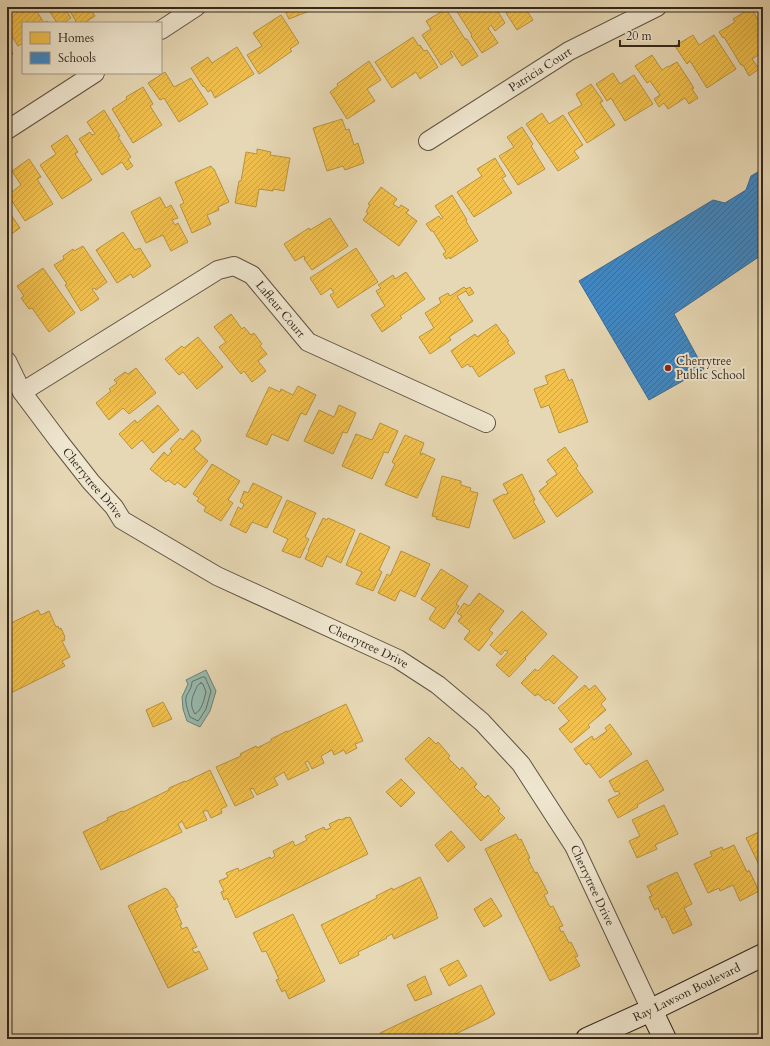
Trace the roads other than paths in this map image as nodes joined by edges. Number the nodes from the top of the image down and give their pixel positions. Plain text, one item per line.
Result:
1 (196, 7) edge
2 (657, 7) edge
3 (162, 29) edge
4 (92, 74) edge
5 (7, 130) edge
6 (428, 141) dead end
7 (7, 361) edge
8 (22, 392) junction
9 (486, 423) dead end
10 (763, 955) edge
11 (651, 1010) junction
12 (587, 1039) edge
13 (664, 1039) edge

1 - 3 street
2 - 6 street, Patricia Court
4 - 5 street
7 - 8 street, Cherrytree Drive
8 - 9 street, Lafleur Court
8 - 11 street, Cherrytree Drive
10 - 11 street, Ray Lawson Boulevard
11 - 12 street, Ray Lawson Boulevard
11 - 13 street

